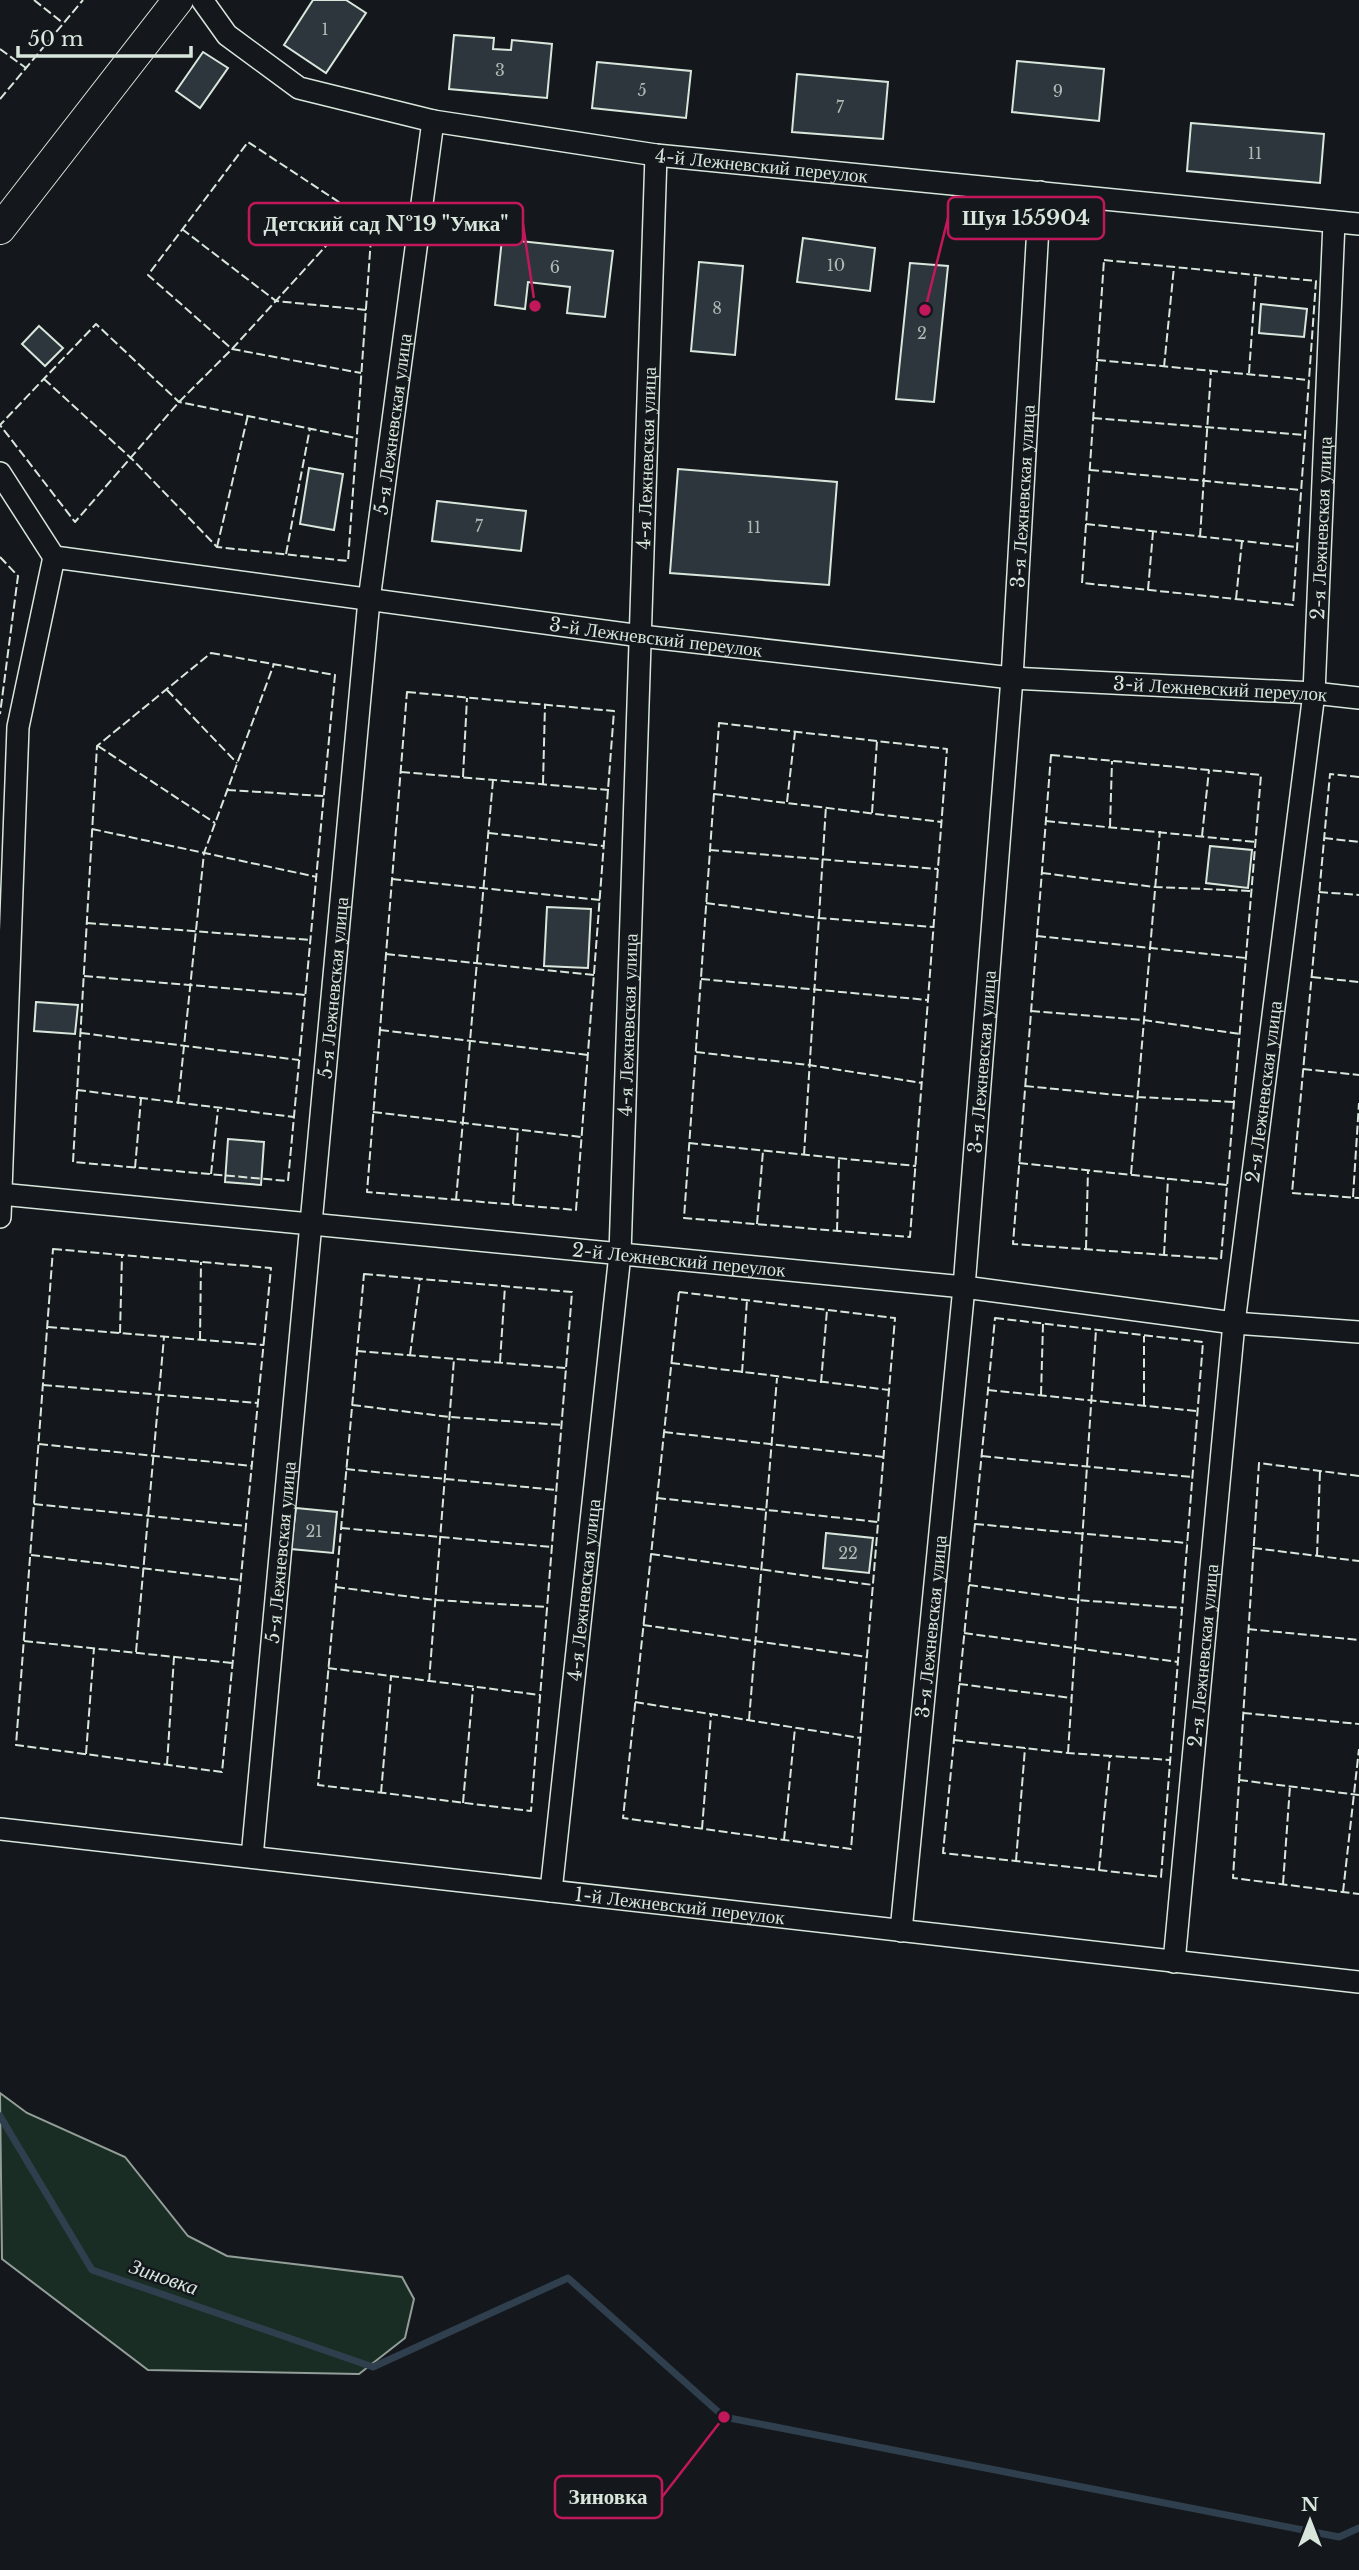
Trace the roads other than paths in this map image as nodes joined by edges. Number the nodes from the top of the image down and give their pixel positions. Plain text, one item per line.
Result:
1 (178, 0) edge
2 (202, 0) edge
3 (433, 121) junction
4 (656, 155) junction
5 (1040, 192) junction
6 (1334, 222) junction
7 (1359, 223) edge
8 (0, 229) edge
9 (0, 473) edge
10 (54, 557) junction
11 (369, 600) junction
12 (641, 636) junction
13 (1012, 678) junction
14 (1314, 693) junction
15 (1359, 698) edge
16 (9, 733) edge
17 (1, 1194) edge
18 (0, 1217) edge
19 (313, 1224) junction
20 (620, 1254) junction
21 (964, 1287) junction
22 (1234, 1323) junction
23 (1359, 1332) edge
24 (0, 1829) edge
25 (252, 1857) junction
26 (551, 1891) junction
27 (901, 1931) junction
28 (1174, 1962) junction
29 (1359, 1982) edge

1 - 8 main road
2 - 3 street, 4-й Лежневский переулок
3 - 4 street, 4-й Лежневский переулок
3 - 11 street, 5-я Лежневская улица
4 - 5 street, 4-й Лежневский переулок
4 - 12 street, 4-я Лежневская улица
5 - 6 street, 4-й Лежневский переулок
5 - 13 street, 3-я Лежневская улица
6 - 7 street, 4-й Лежневский переулок
6 - 14 street, 2-я Лежневская улица
9 - 10 street
10 - 11 street, 3-й Лежневский переулок
10 - 16 street
11 - 12 street, 3-й Лежневский переулок
11 - 19 street, 5-я Лежневская улица
12 - 13 street, 3-й Лежневский переулок
12 - 20 street, 4-я Лежневская улица
13 - 14 street, 3-й Лежневский переулок
13 - 21 street, 3-я Лежневская улица
14 - 15 street, 3-й Лежневский переулок
14 - 22 street, 2-я Лежневская улица
16 - 17 street
17 - 18 street
17 - 19 street, 2-й Лежневский переулок
19 - 20 street, 2-й Лежневский переулок
19 - 25 street, 5-я Лежневская улица
20 - 21 street, 2-й Лежневский переулок
20 - 26 street, 4-я Лежневская улица
21 - 22 street, 2-й Лежневский переулок
21 - 27 street, 3-я Лежневская улица
22 - 23 street, 2-й Лежневский переулок
22 - 28 street, 2-я Лежневская улица
24 - 25 street, 1-й Лежневский переулок
25 - 26 street, 1-й Лежневский переулок
26 - 27 street, 1-й Лежневский переулок
27 - 28 street, 1-й Лежневский переулок
28 - 29 street, 1-й Лежневский переулок

